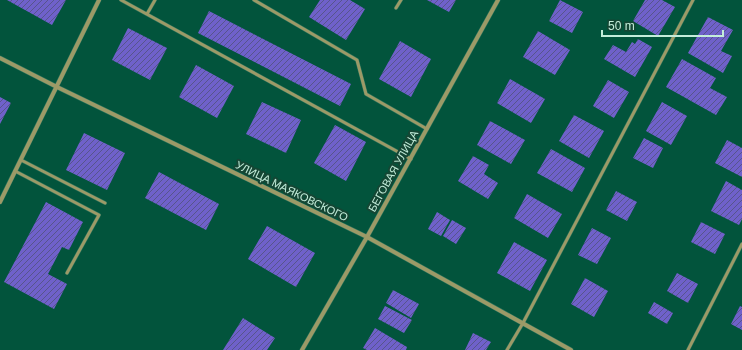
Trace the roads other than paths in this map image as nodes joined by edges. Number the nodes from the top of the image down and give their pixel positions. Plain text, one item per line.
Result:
1 (99, 0) edge
2 (121, 0) edge
3 (155, 0) edge
4 (254, 0) edge
5 (400, 0) edge
6 (498, 0) edge
7 (692, 0) edge
8 (396, 8) dead end
9 (147, 14) junction
10 (0, 58) edge
11 (57, 87) junction
12 (427, 130) junction
13 (410, 159) junction
14 (21, 160) junction
15 (15, 171) junction
16 (0, 202) edge
17 (105, 203) dead end
18 (367, 237) junction
19 (742, 244) edge
20 (67, 273) dead end
21 (523, 323) junction
22 (302, 350) edge
23 (507, 350) edge
24 (571, 350) edge
25 (688, 350) edge

1 - 11 street
2 - 9 lane
3 - 9 lane
4 - 12 lane
5 - 8 lane
6 - 12 street, БЕГОВАЯ УЛИЦА
7 - 21 lane
9 - 13 lane
10 - 11 street, УЛИЦА МАЯКОВСКОГО
11 - 14 street
11 - 18 street, УЛИЦА МАЯКОВСКОГО
12 - 13 street, БЕГОВАЯ УЛИЦА
13 - 18 street, БЕГОВАЯ УЛИЦА
14 - 15 street
14 - 17 lane
15 - 16 street
15 - 20 lane
18 - 21 street, УЛИЦА МАЯКОВСКОГО
18 - 22 street, БЕГОВАЯ УЛИЦА
19 - 25 lane
21 - 23 lane
21 - 24 street, УЛИЦА МАЯКОВСКОГО

